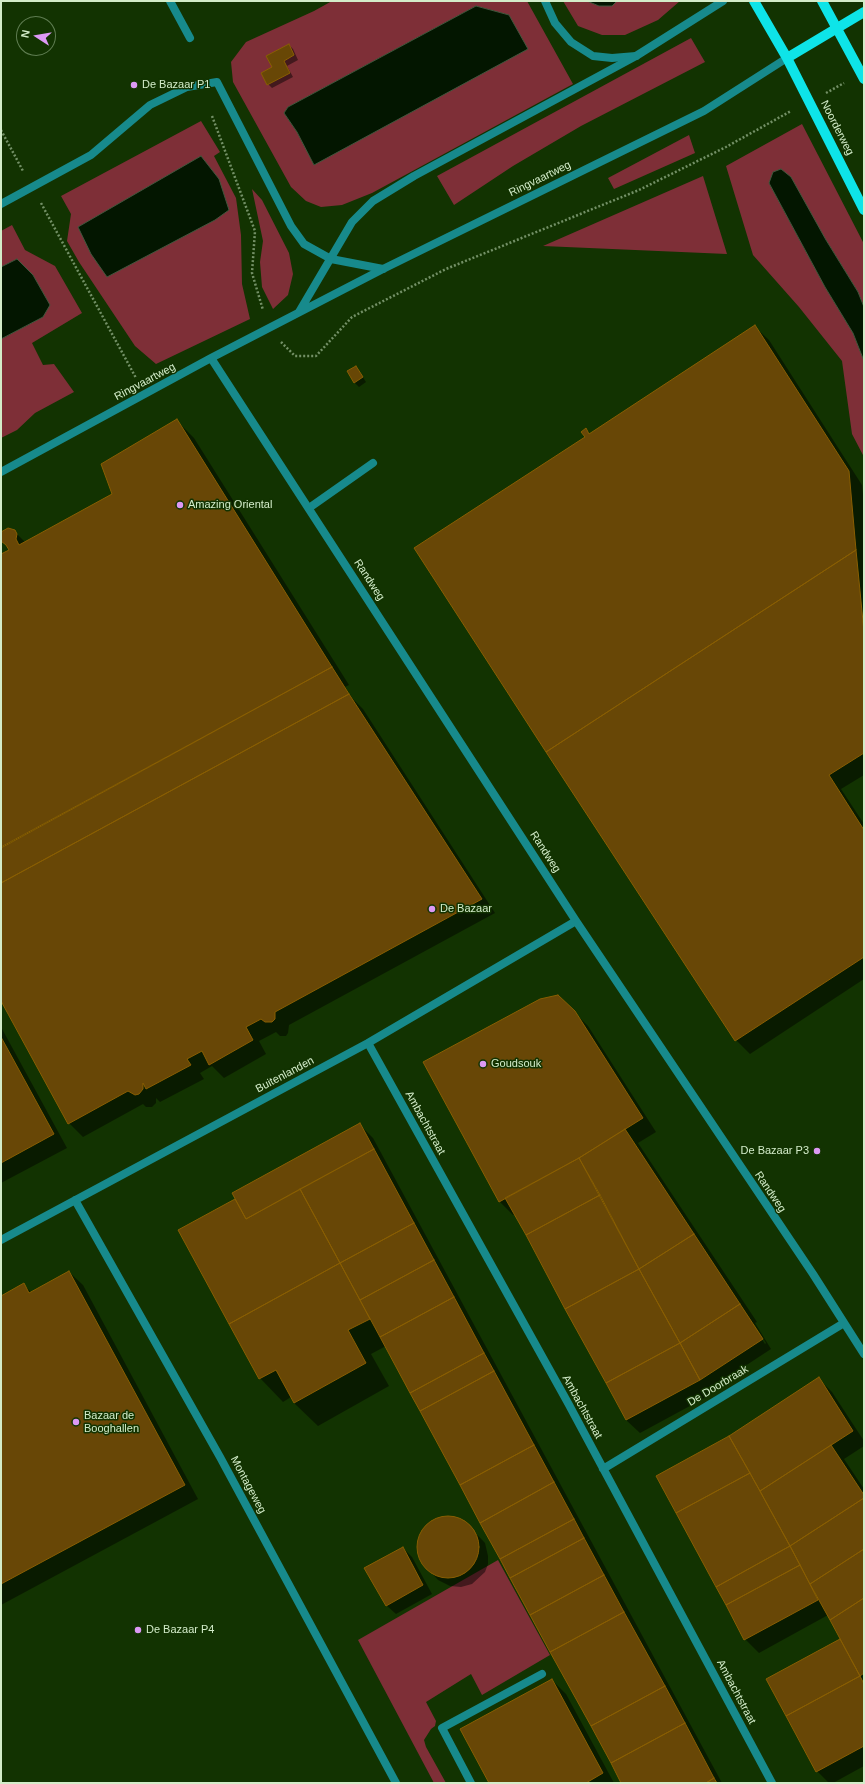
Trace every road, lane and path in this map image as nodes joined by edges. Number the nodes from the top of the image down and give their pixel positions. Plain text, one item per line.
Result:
1 (170, 1) edge
2 (545, 1) edge
3 (723, 1) edge
4 (754, 1) edge
5 (822, 1) edge
6 (864, 12) edge
7 (837, 29) junction
8 (190, 38) dead end
9 (636, 56) junction
10 (787, 58) junction
11 (864, 79) edge
12 (1, 130) edge
13 (32, 187) junction
14 (1, 204) edge
15 (864, 210) edge
16 (331, 259) junction
17 (383, 269) junction
18 (299, 312) junction
19 (211, 358) junction
20 (145, 394) junction
21 (373, 463) dead end
22 (1, 472) edge
23 (309, 508) junction
24 (576, 921) junction
25 (368, 1043) junction
26 (75, 1200) junction
27 (1, 1240) edge
28 (844, 1323) junction
29 (864, 1354) edge
30 (603, 1469) junction
31 (542, 1674) dead end
32 (396, 1783) edge
33 (471, 1783) edge
34 (772, 1783) edge

1 - 8 street
2 - 9 street
3 - 9 street
4 - 10 main road, Noorderweg
5 - 7 main road
6 - 7 main road
7 - 10 main road
7 - 11 main road
9 - 16 street
10 - 15 main road, Noorderweg
10 - 17 street, Ringvaartweg
12 - 13 path
13 - 14 street
13 - 16 street
13 - 20 path
16 - 17 street
16 - 18 street
17 - 18 street, Ringvaartweg
18 - 19 street, Ringvaartweg
19 - 20 street, Ringvaartweg
19 - 23 street, Randweg
20 - 22 street, Ringvaartweg
21 - 23 street
23 - 24 street, Randweg
24 - 25 street, Buitenlanden
24 - 28 street, Randweg
25 - 26 street, Buitenlanden
25 - 30 street, Ambachtstraat
26 - 27 street, Buitenlanden
26 - 32 street, Montageweg
28 - 29 street, Randweg
28 - 30 street, De Doorbraak
30 - 34 street, Ambachtstraat
31 - 33 street

